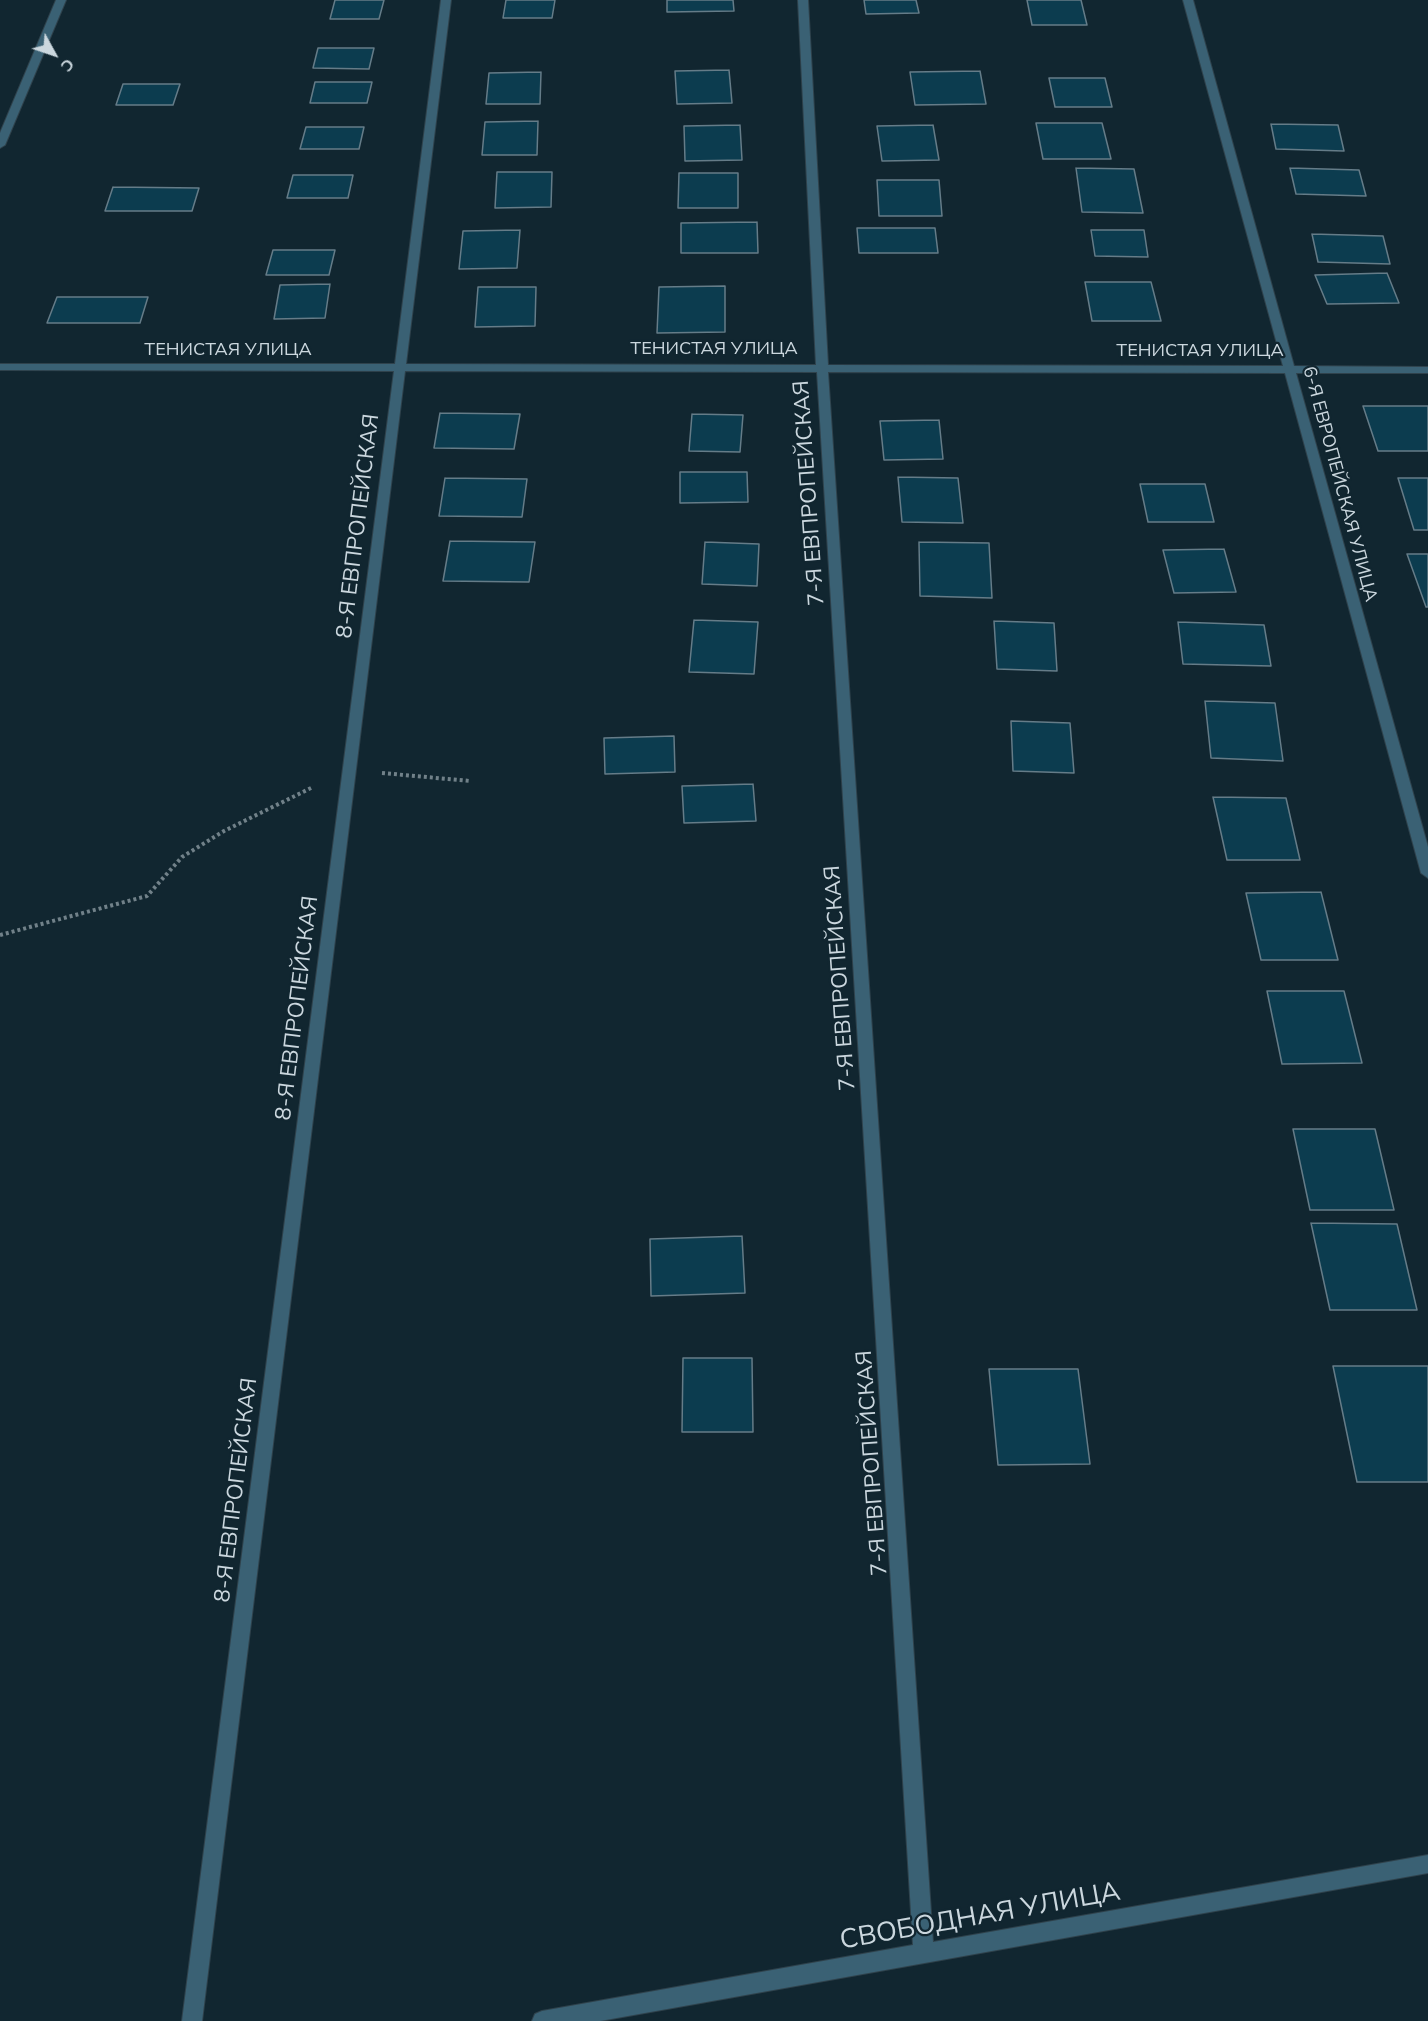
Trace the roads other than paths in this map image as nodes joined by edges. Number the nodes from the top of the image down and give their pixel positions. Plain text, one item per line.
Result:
1 (61, 0) edge
2 (446, 0) edge
3 (803, 0) edge
4 (1188, 0) edge
5 (0, 145) edge
6 (0, 367) edge
7 (822, 367) junction
8 (400, 368) junction
9 (1290, 370) junction
10 (1428, 370) edge
11 (1428, 873) edge
12 (1428, 1864) edge
13 (924, 1953) junction
14 (192, 2021) edge
15 (542, 2021) edge

1 - 5 street
2 - 8 street, 8-Я ЕВПРОПЕЙСКАЯ
3 - 7 street, 7-Я ЕВПРОПЕЙСКАЯ
4 - 9 street, 6-Я ЕВРОПЕЙСКАЯ УЛИЦА
6 - 8 street, ТЕНИСТАЯ УЛИЦА
7 - 8 street, ТЕНИСТАЯ УЛИЦА
7 - 9 street, ТЕНИСТАЯ УЛИЦА
7 - 13 street, 7-Я ЕВПРОПЕЙСКАЯ
8 - 14 street, 8-Я ЕВПРОПЕЙСКАЯ
9 - 10 street, ТЕНИСТАЯ УЛИЦА
9 - 11 street, 6-Я ЕВРОПЕЙСКАЯ УЛИЦА
12 - 13 street, СВОБОДНАЯ УЛИЦА
13 - 15 street, СВОБОДНАЯ УЛИЦА

